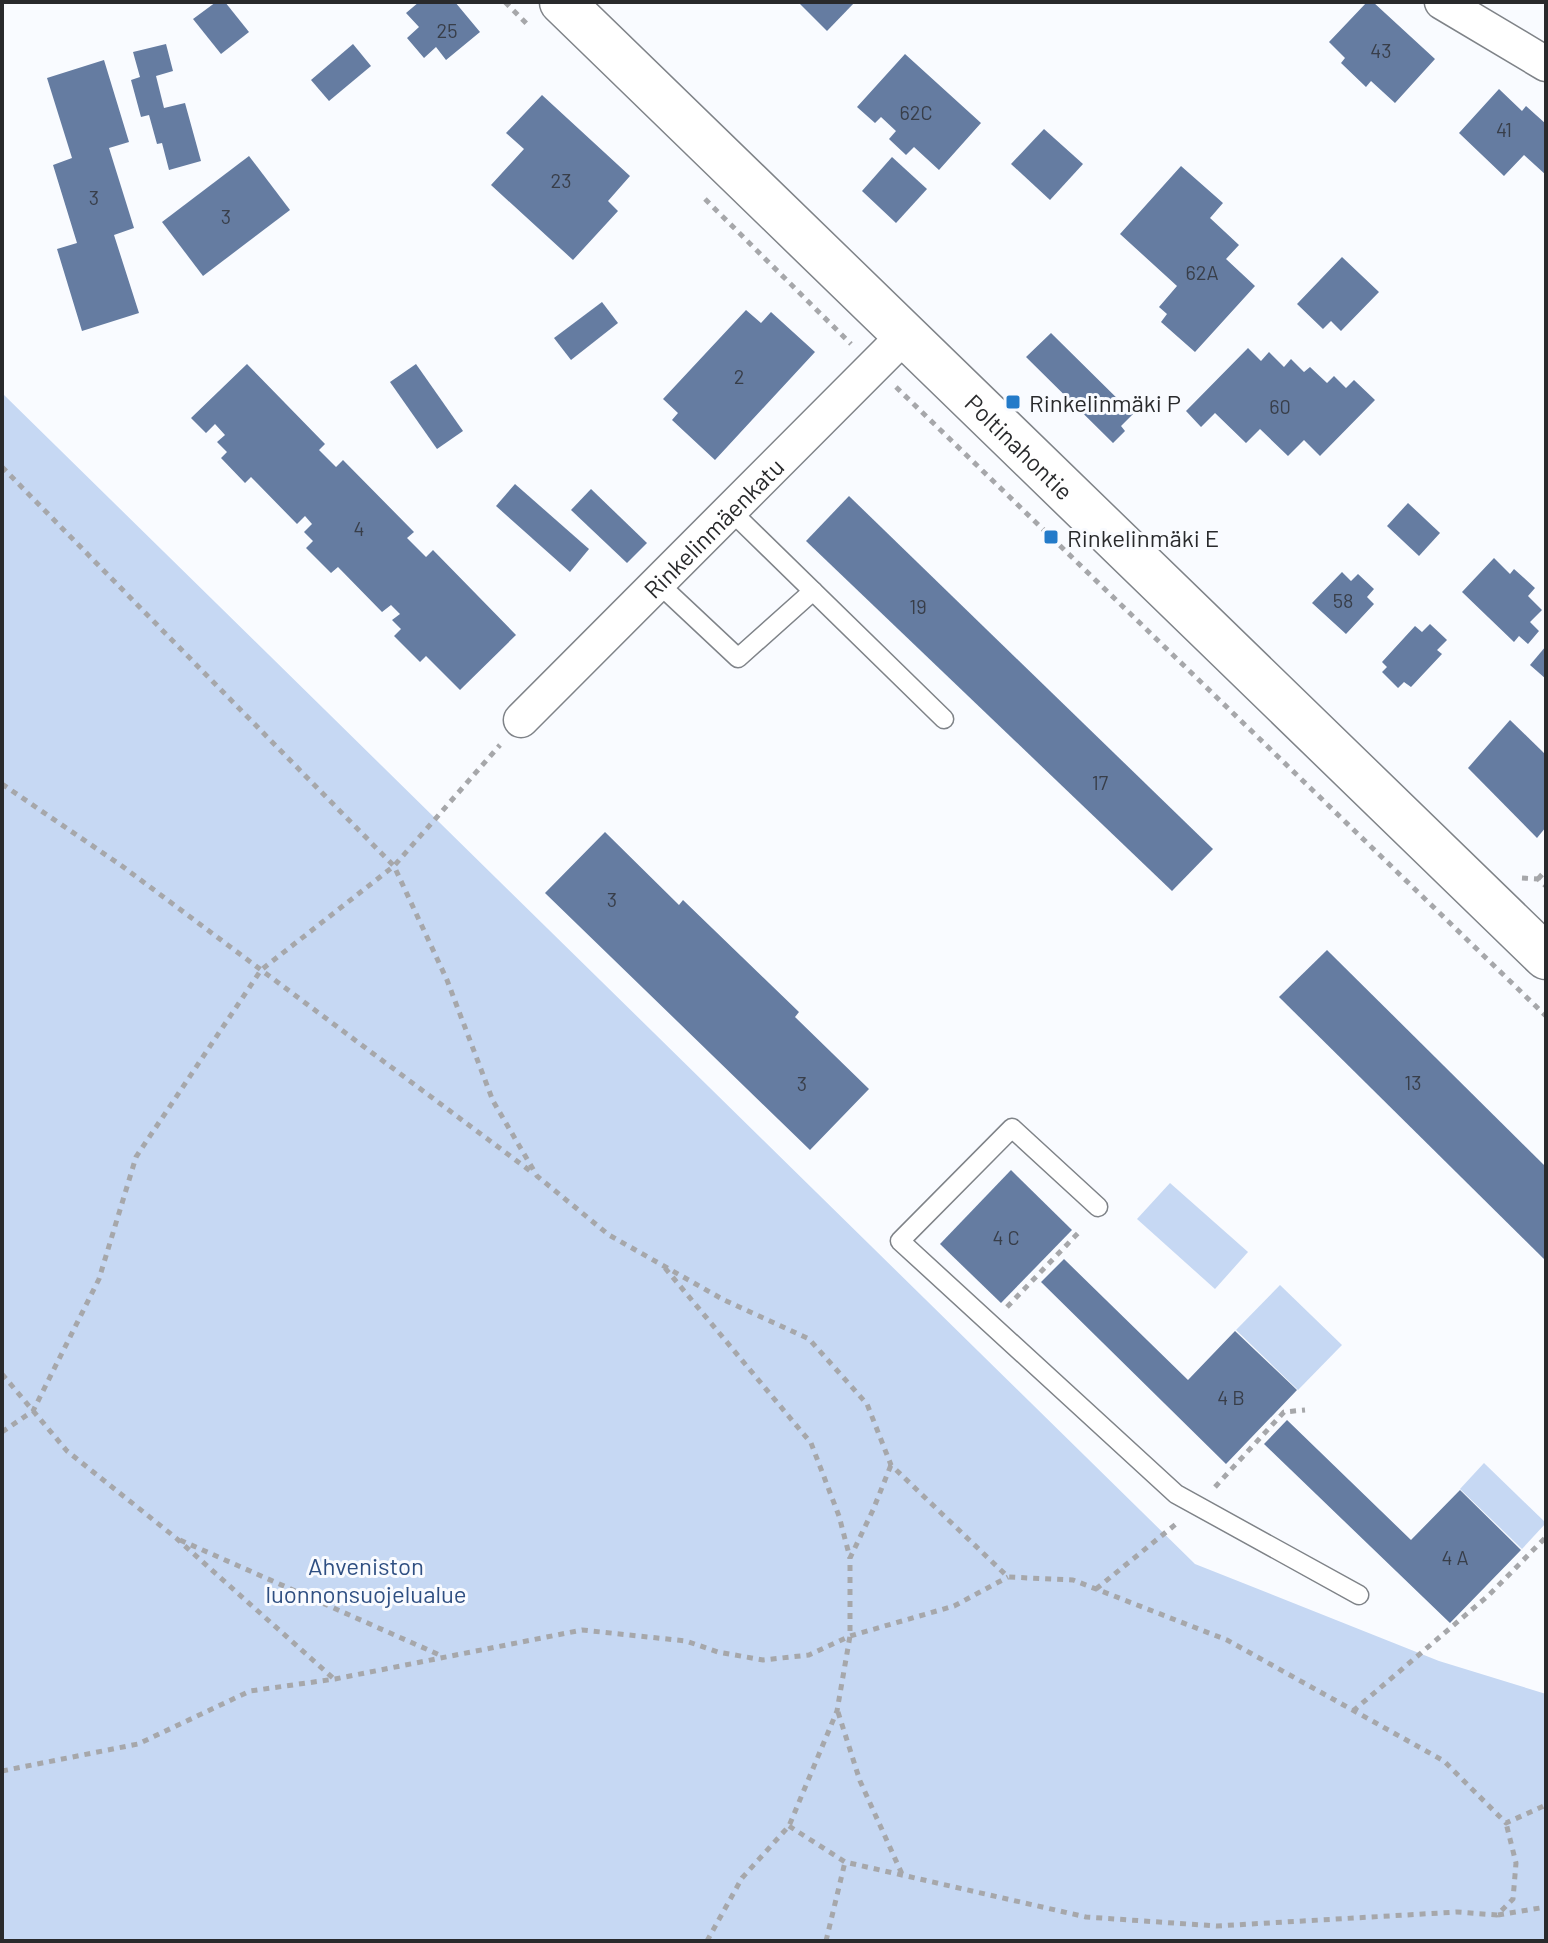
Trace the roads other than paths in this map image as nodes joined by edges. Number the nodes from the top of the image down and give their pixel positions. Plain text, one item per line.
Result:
1 (1442, 2) edge
2 (550, 19) edge
3 (1546, 64) edge
4 (905, 335) junction
5 (731, 511) junction
6 (658, 583) junction
7 (813, 591) junction
8 (944, 719) dead end
9 (521, 720) road end
10 (1539, 922) edge
11 (1098, 1207) dead end
12 (1359, 1595) dead end

1 - 3 street
2 - 4 street, Poltinahontie
4 - 5 street, Rinkelinmäenkatu
4 - 10 street, Poltinahontie
5 - 6 street, Rinkelinmäenkatu
5 - 7 lane
6 - 7 lane
6 - 9 street, Rinkelinmäenkatu
7 - 8 lane
11 - 12 lane

